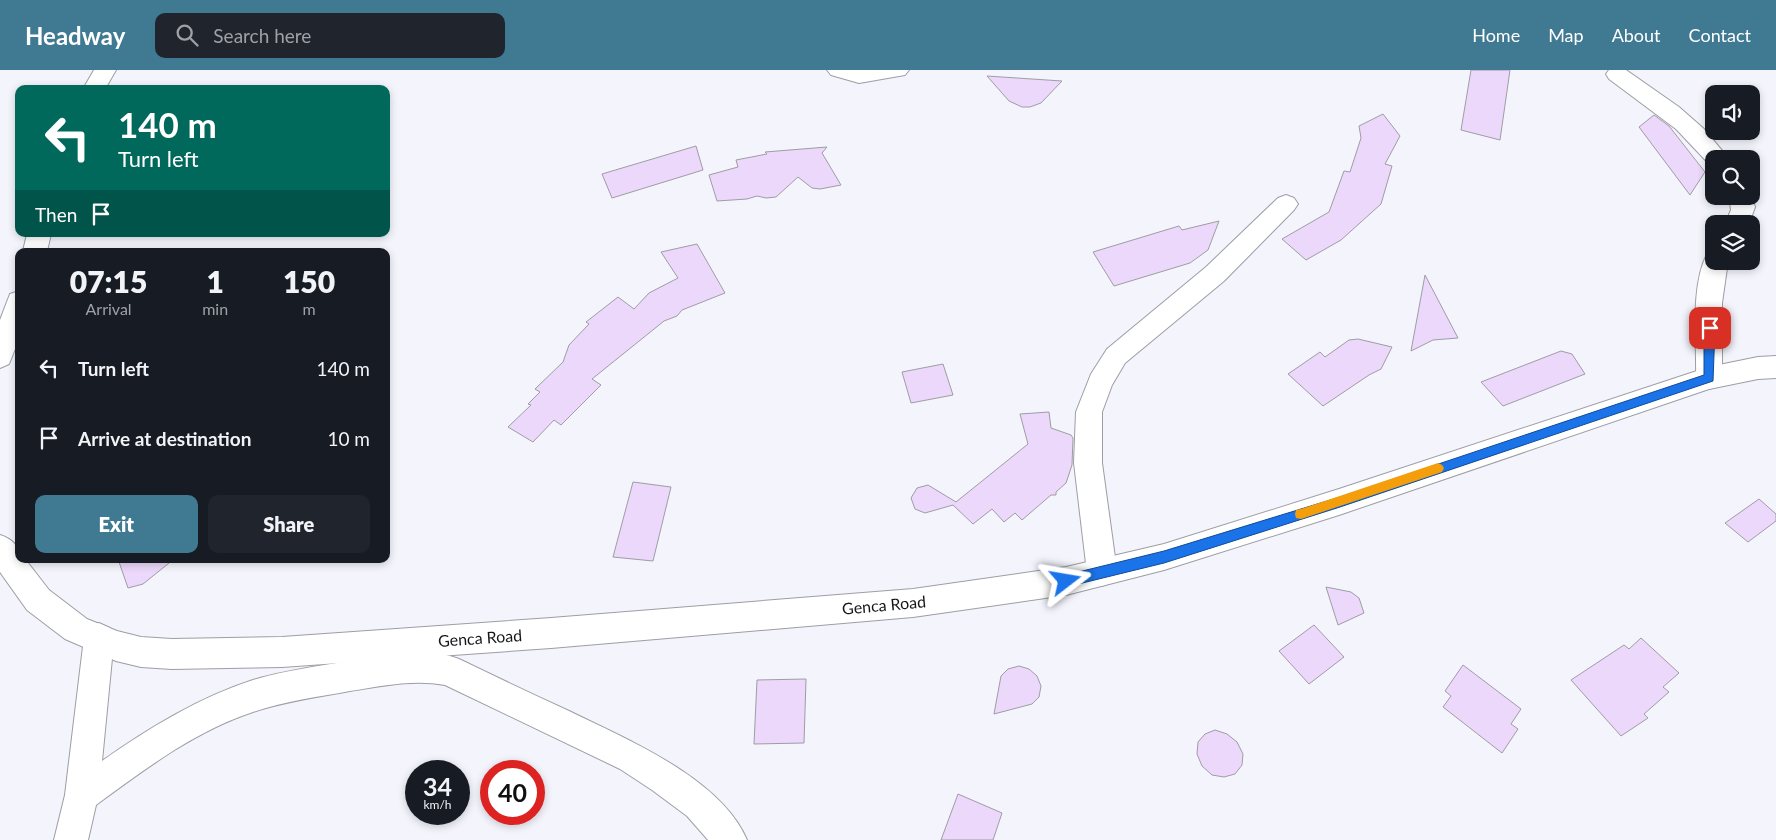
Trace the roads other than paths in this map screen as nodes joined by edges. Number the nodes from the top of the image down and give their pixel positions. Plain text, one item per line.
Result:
1 (105, 70) edge
2 (838, 70) edge
3 (898, 70) edge
4 (1617, 74) dead end
5 (96, 85) edge
6 (1712, 150) edge
7 (1286, 204) dead end
8 (1714, 270) edge
9 (15, 313) edge
10 (0, 357) edge
11 (1776, 367) edge
12 (1709, 378) junction
13 (0, 548) edge
14 (1102, 572) junction
15 (99, 638) junction
16 (82, 795) junction
17 (71, 840) edge
18 (730, 840) edge

1 - 5 street
2 - 3 street
4 - 6 street
7 - 14 street
8 - 12 street
9 - 10 street
11 - 12 street, Genca Road
12 - 14 street, Genca Road
13 - 15 street, Genca Road
14 - 15 street, Genca Road
15 - 16 street
16 - 17 street
16 - 18 street

